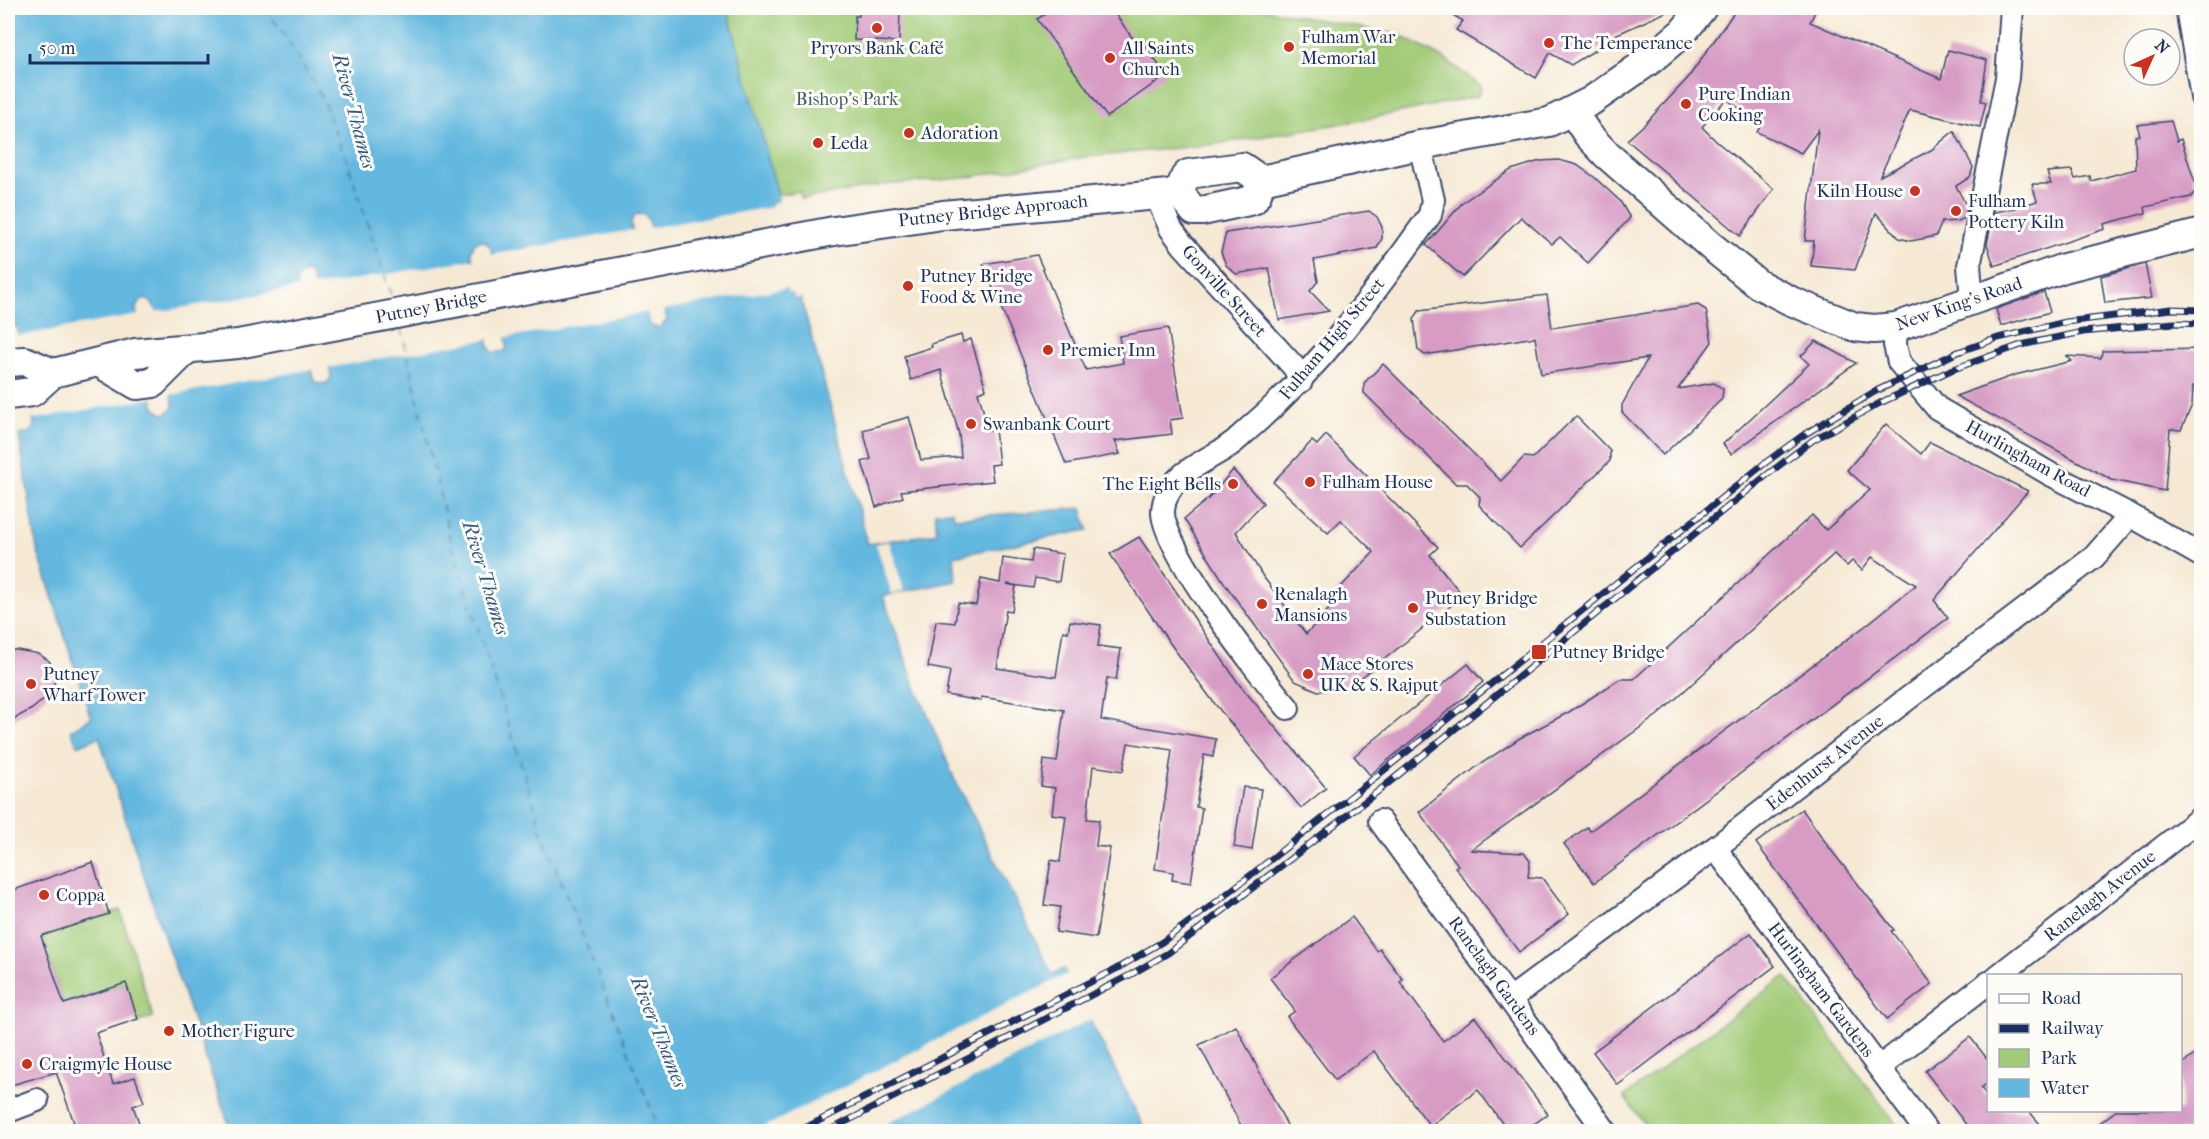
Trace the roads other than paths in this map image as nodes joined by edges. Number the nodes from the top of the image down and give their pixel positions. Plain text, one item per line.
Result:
1 (1702, 8) edge
2 (2012, 8) edge
3 (2187, 8) edge
4 (2202, 98) edge
5 (1572, 111) junction
6 (1420, 145) junction
7 (1261, 180) junction
8 (1167, 194) junction
9 (2202, 233) edge
10 (808, 236) joint
11 (1972, 299) junction
12 (1896, 327) junction
13 (8, 362) edge
14 (53, 373) junction
15 (1300, 381) junction
16 (8, 395) edge
17 (2128, 514) junction
18 (2202, 556) edge
19 (1288, 708) dead end
20 (2202, 817) edge
21 (1380, 821) dead end
22 (1715, 848) junction
23 (1999, 974) edge
24 (1987, 985) edge
25 (1510, 999) junction
26 (1880, 1067) junction
27 (37, 1100) dead end
28 (8, 1111) edge
29 (1606, 1131) edge
30 (1927, 1131) edge

1 - 5 main road
2 - 11 street
3 - 4 street
5 - 6 main road
5 - 12 main road, New King's Road
6 - 7 main road
6 - 15 street, Fulham High Street
7 - 8 main road
7 - 8 main road
8 - 10 main road, Putney Bridge Approach
8 - 15 street, Gonville Street
9 - 11 main road, New King's Road
10 - 14 main road, Putney Bridge
11 - 12 main road, New King's Road
12 - 17 street, Hurlingham Road
13 - 14 main road
14 - 16 main road
15 - 19 street, Fulham High Street
17 - 18 street, Hurlingham Road
17 - 22 street, Edenhurst Avenue
20 - 23 street, Ranelagh Avenue
21 - 25 street, Ranelagh Gardens
22 - 25 street, Edenhurst Avenue
22 - 26 street, Hurlingham Gardens
24 - 26 street
25 - 29 street, Ranelagh Gardens
26 - 30 street, Hurlingham Gardens
27 - 28 street

